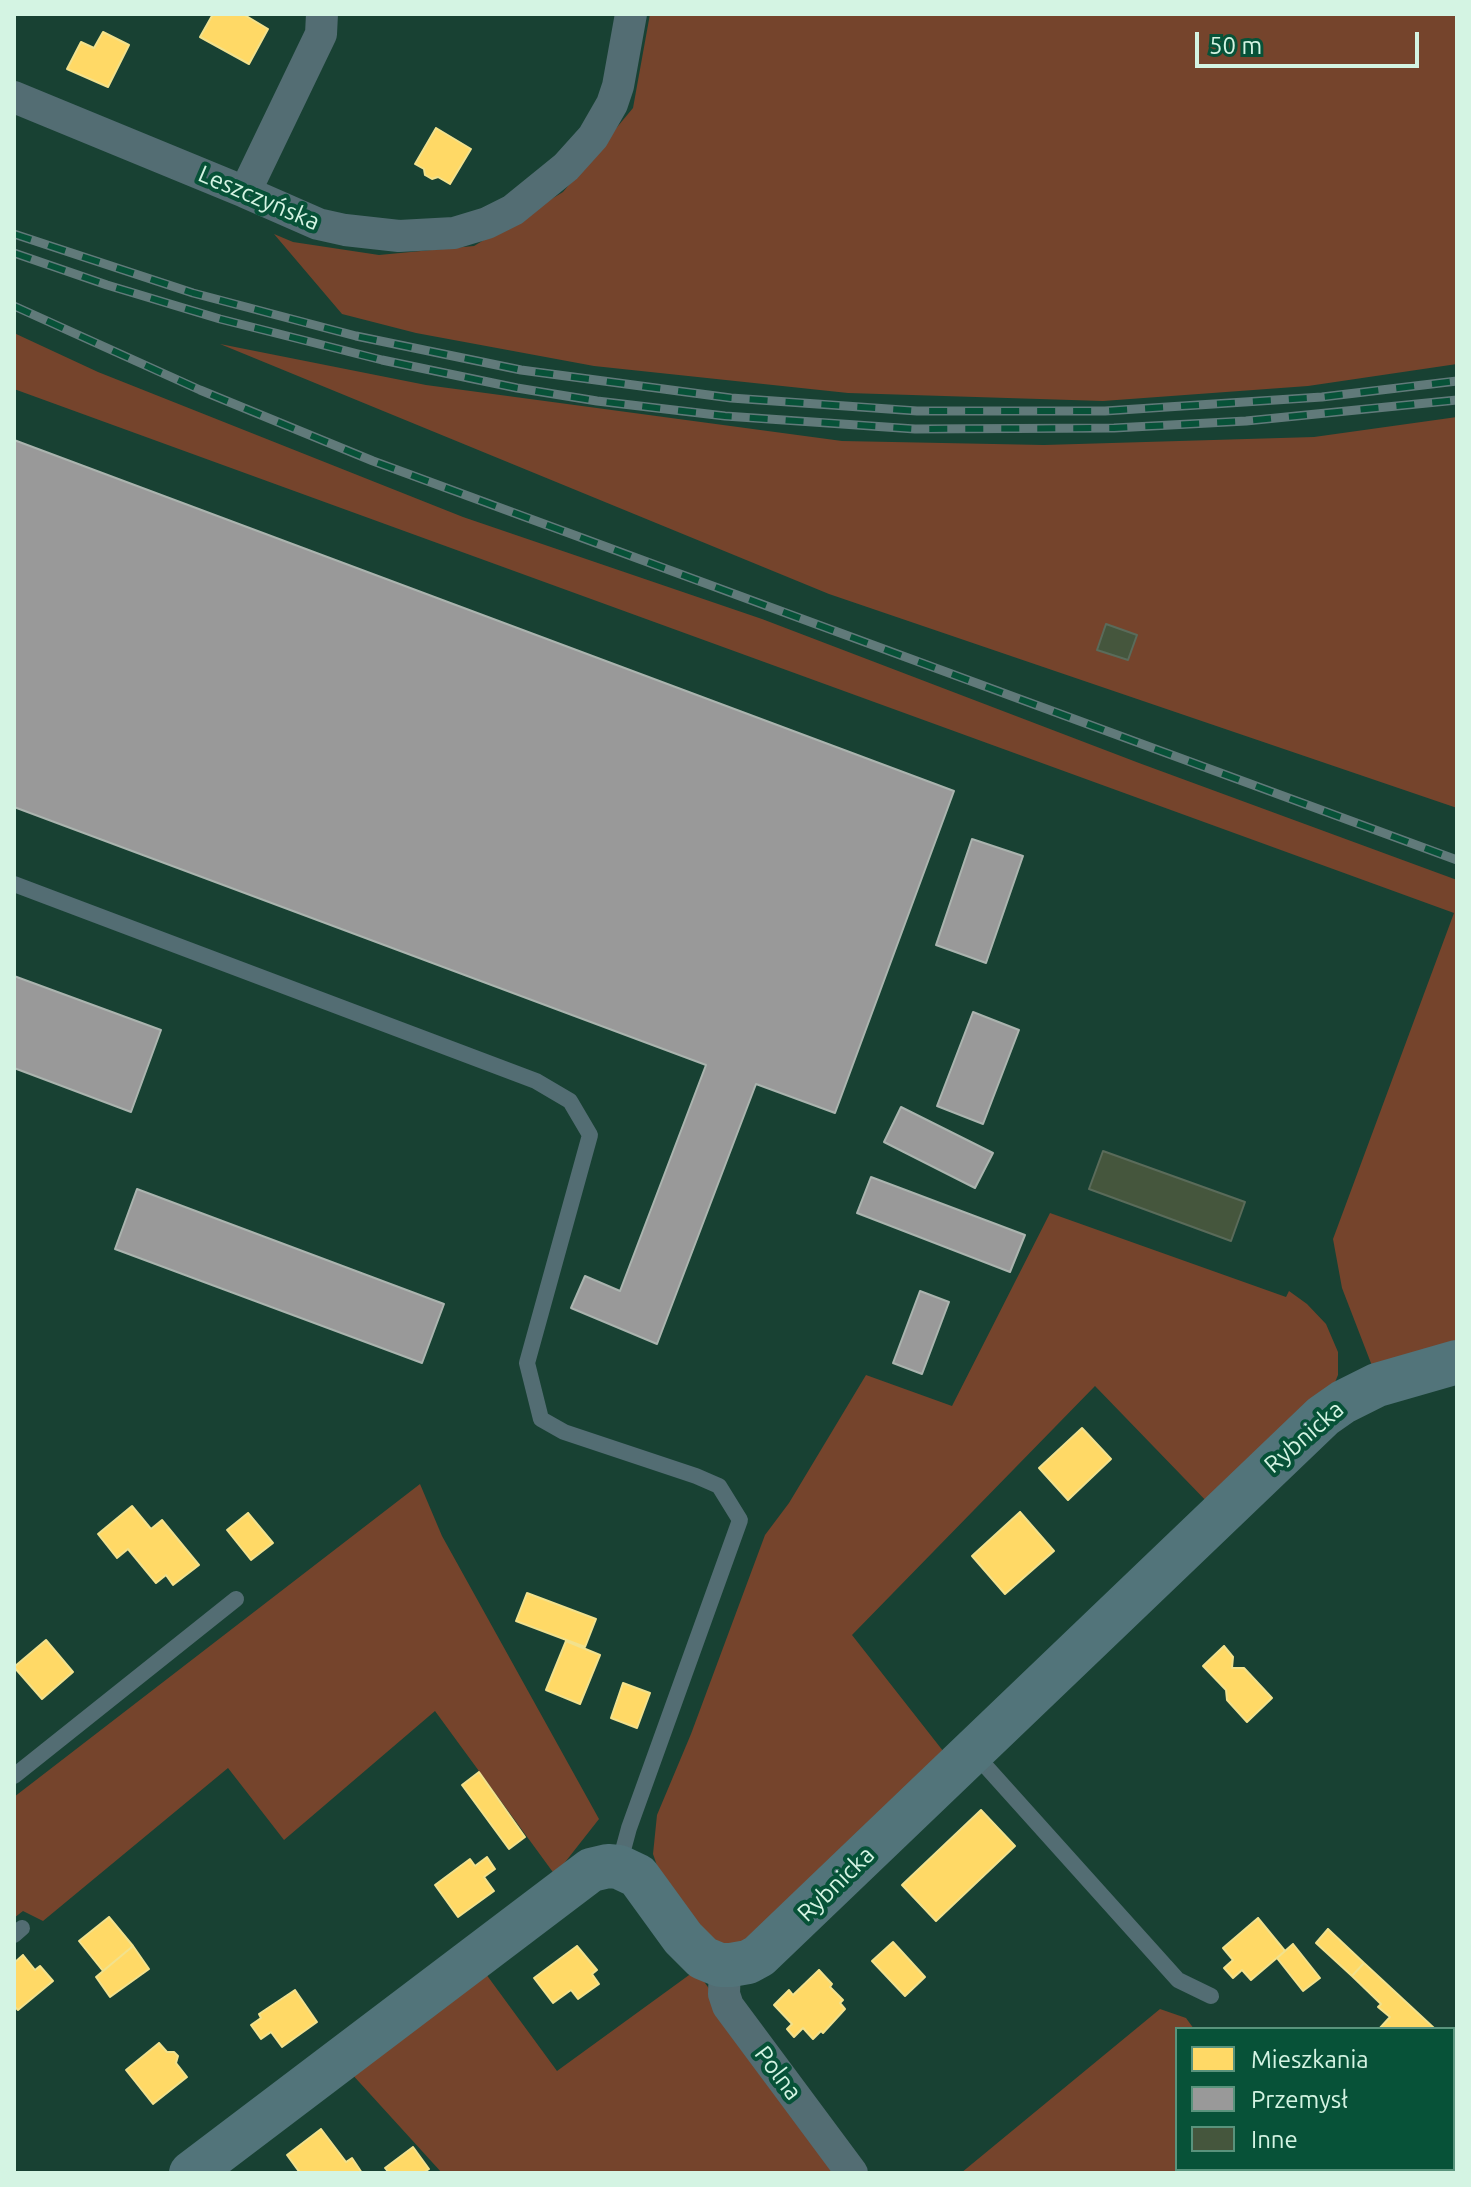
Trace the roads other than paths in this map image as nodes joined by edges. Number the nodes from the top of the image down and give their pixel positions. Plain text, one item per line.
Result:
1 (322, 14) edge
2 (631, 14) edge
3 (14, 97) edge
4 (245, 192) junction
5 (14, 884) edge
6 (1457, 1362) edge
7 (236, 1599) dead end
8 (972, 1751) junction
9 (14, 1776) edge
10 (619, 1867) junction
11 (725, 1965) junction
12 (1211, 1996) dead end
13 (191, 2173) edge
14 (852, 2173) edge

1 - 4 street
2 - 4 street, Leszczyńska
3 - 4 street, Leszczyńska
5 - 10 lane
6 - 8 street, Rybnicka
7 - 9 lane
8 - 11 street, Rybnicka
8 - 12 lane
10 - 11 street
10 - 13 street
11 - 14 street, Polna

